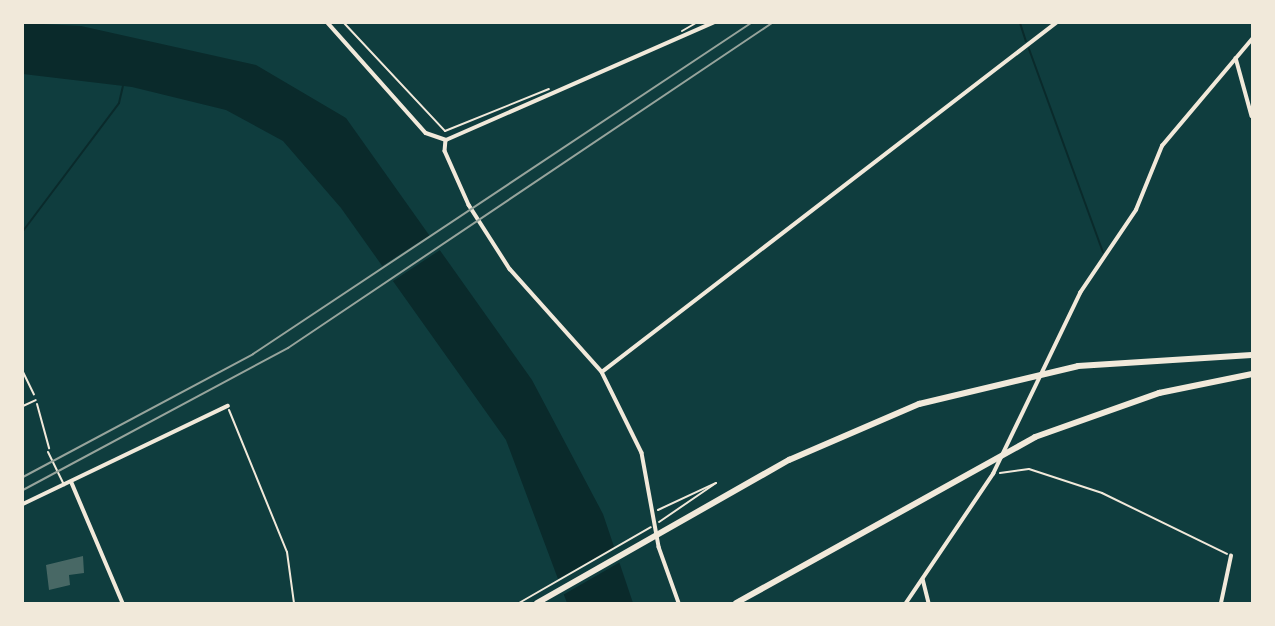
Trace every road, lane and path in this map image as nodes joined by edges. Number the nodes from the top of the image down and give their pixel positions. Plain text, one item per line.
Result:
1 (328, 23) edge
2 (344, 23) edge
3 (696, 23) edge
4 (713, 23) edge
5 (1056, 23) edge
6 (678, 33) dead end
7 (1252, 38) edge
8 (1236, 58) junction
9 (552, 88) dead end
10 (1252, 116) edge
11 (446, 140) junction
12 (1252, 355) edge
13 (23, 372) edge
14 (602, 372) junction
15 (1252, 374) edge
16 (36, 400) junction
17 (228, 406) joint
18 (23, 407) edge
19 (48, 452) joint
20 (993, 474) junction
21 (72, 483) junction
22 (65, 486) junction
23 (23, 504) edge
24 (652, 513) junction
25 (1231, 556) joint
26 (923, 579) junction
27 (123, 603) edge
28 (294, 603) edge
29 (519, 603) edge
30 (537, 603) edge
31 (679, 603) edge
32 (736, 603) edge
33 (906, 603) edge
34 (929, 603) edge
35 (1221, 603) edge

1 - 11 street
2 - 9 path
3 - 6 path
4 - 11 street
5 - 14 street
7 - 8 street
8 - 10 street
8 - 20 street
11 - 14 street
12 - 30 highway
13 - 16 path
14 - 24 street
15 - 32 highway
16 - 18 lane
16 - 19 path
17 - 21 street
17 - 28 path
19 - 22 lane
20 - 25 path
20 - 26 street
21 - 22 street
21 - 27 street
22 - 23 street
24 - 29 path
24 - 31 street
25 - 35 street
26 - 33 street
26 - 34 street

